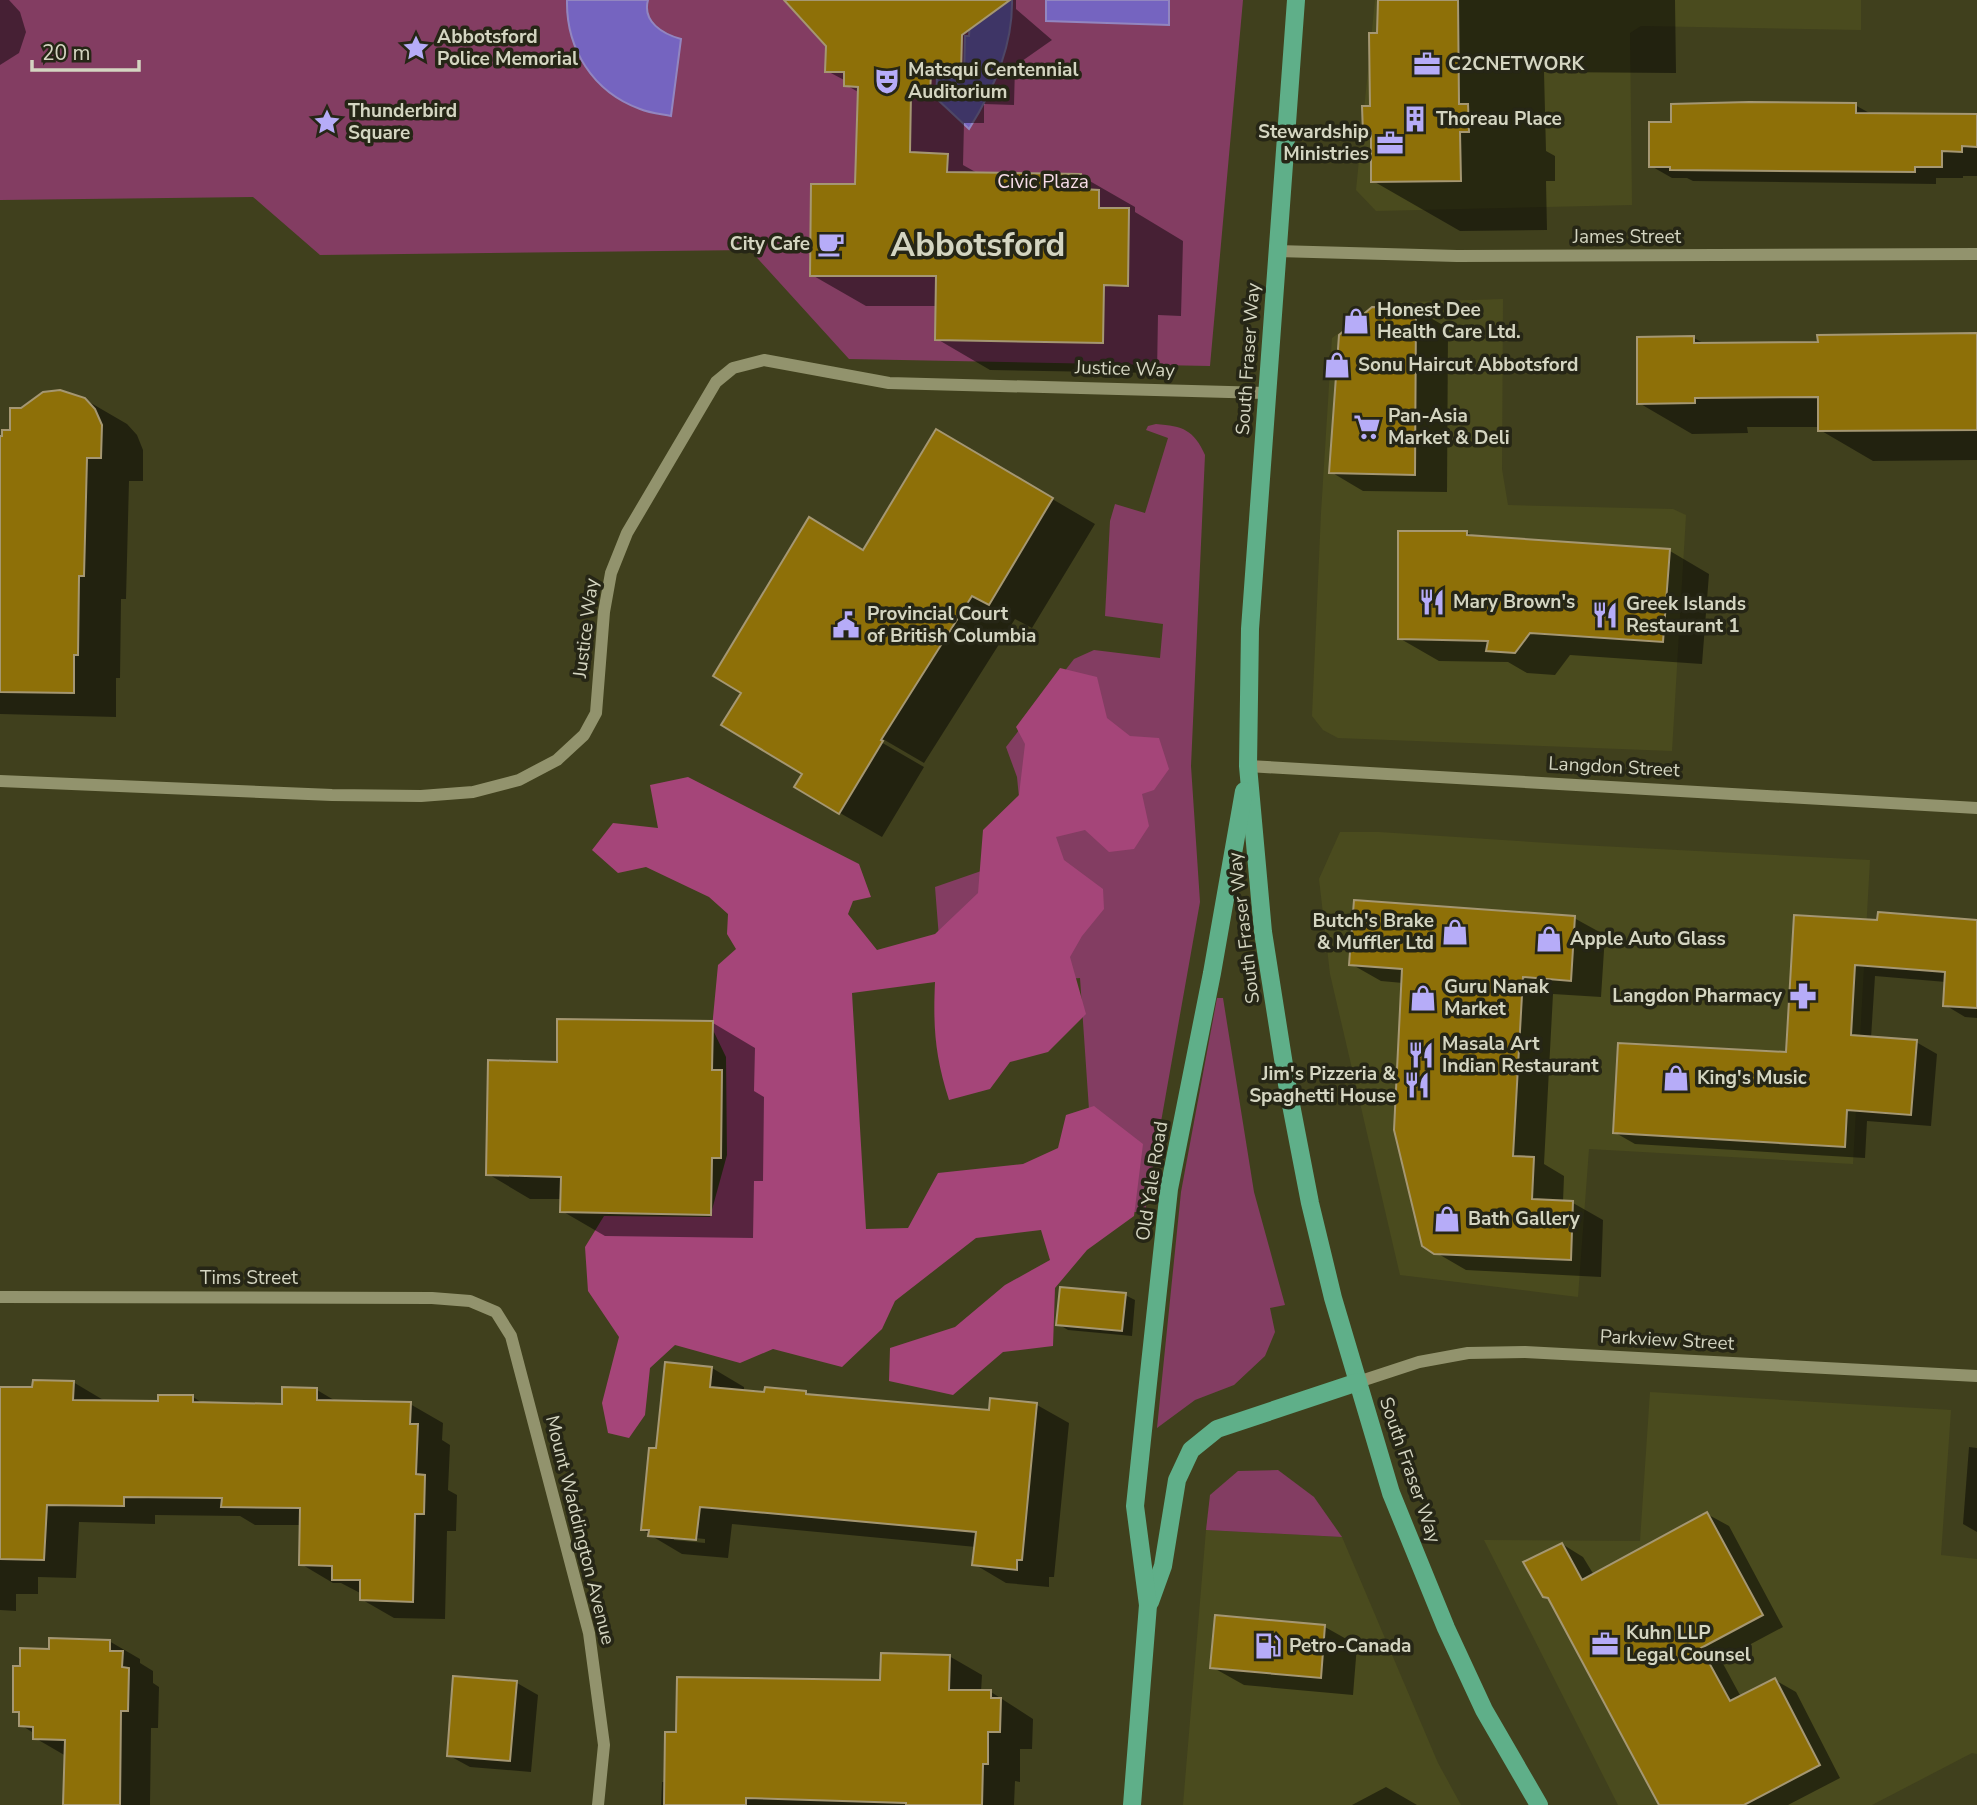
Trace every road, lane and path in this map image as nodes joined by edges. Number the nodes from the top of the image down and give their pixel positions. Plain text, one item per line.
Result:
1 (1296, 0) edge
2 (1277, 251) junction
3 (1977, 254) edge
4 (1266, 393) junction
5 (1248, 766) junction
6 (0, 781) edge
7 (1977, 808) edge
8 (0, 1297) edge
9 (496, 1311) joint
10 (1977, 1376) edge
11 (1358, 1381) junction
12 (1148, 1605) junction
13 (598, 1805) edge
14 (1132, 1805) edge
15 (1539, 1805) edge

1 - 2 main road, South Fraser Way
2 - 3 street, James Street
2 - 4 main road, South Fraser Way
4 - 5 main road, South Fraser Way
4 - 6 street, Justice Way
5 - 7 street, Langdon Street
5 - 11 main road, South Fraser Way
5 - 12 main road, Old Yale Road
8 - 9 street, Tims Street
9 - 13 street, Mount Waddington Avenue
10 - 11 street, Parkview Street
11 - 12 main road, Old Yale Road
11 - 15 main road, South Fraser Way
12 - 14 main road, Old Yale Road

